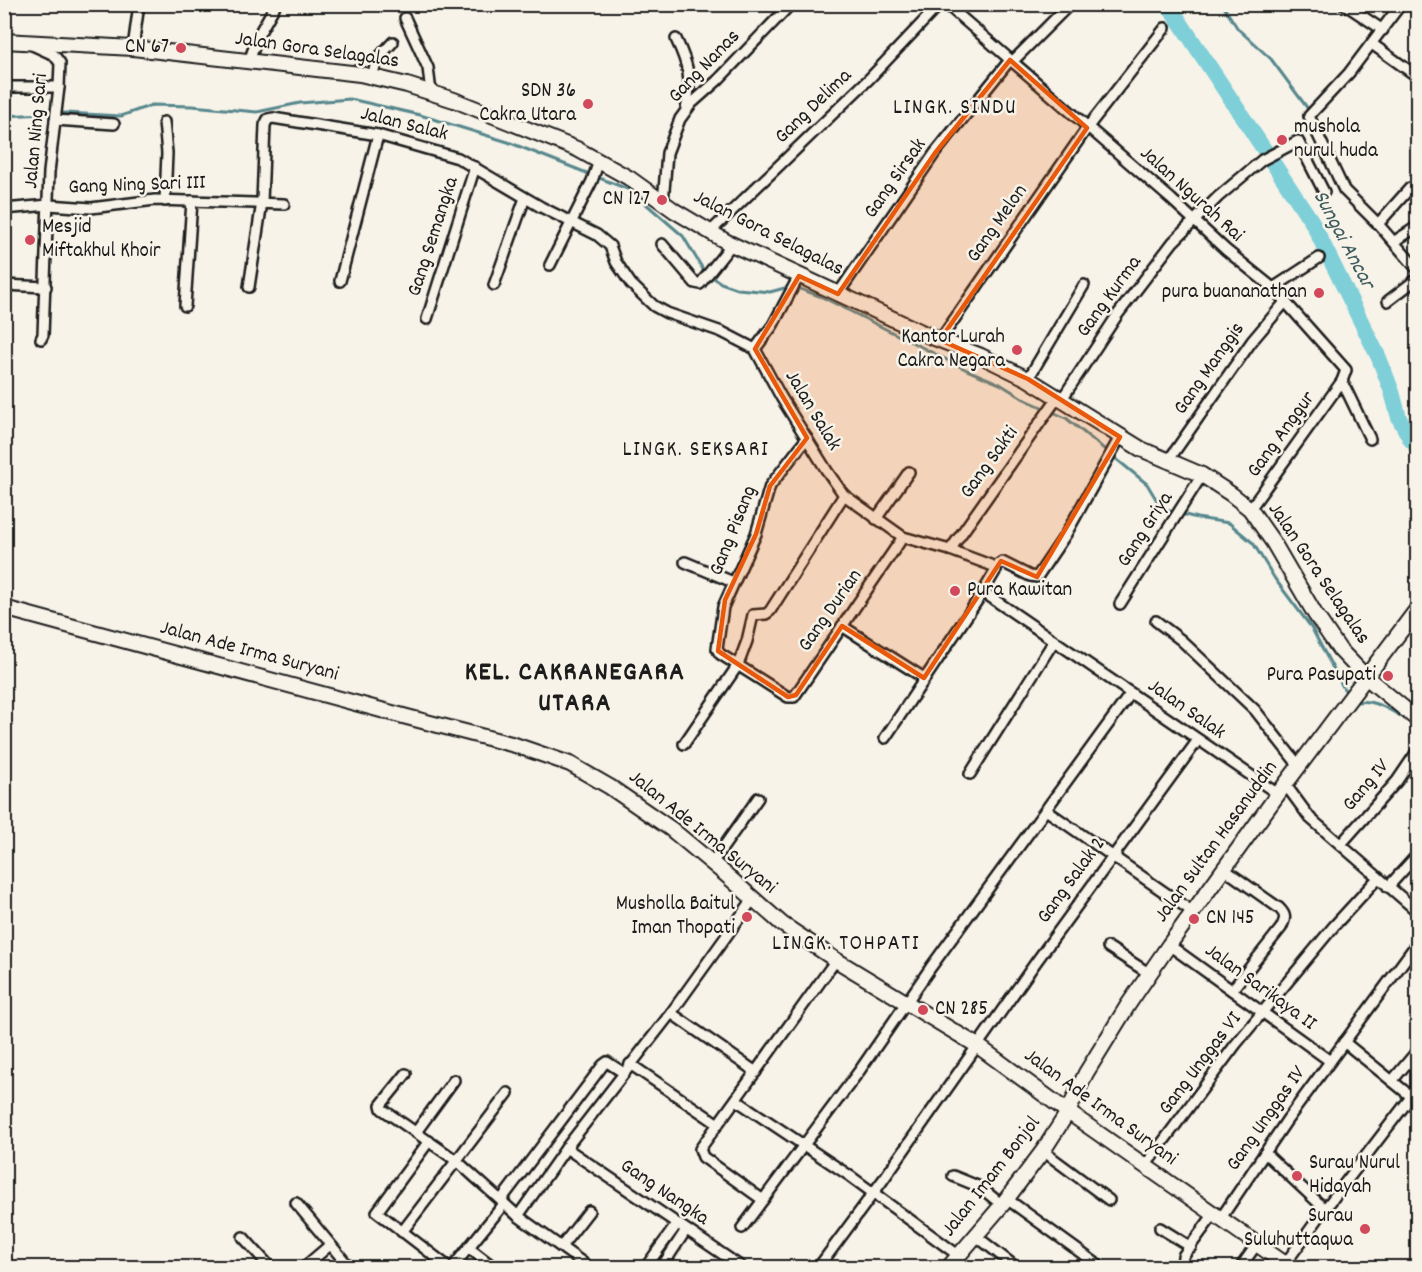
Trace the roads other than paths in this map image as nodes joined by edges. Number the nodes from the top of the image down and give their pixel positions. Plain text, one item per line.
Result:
1 (139, 4) edge
2 (276, 4) edge
3 (791, 4) edge
4 (940, 4) edge
5 (946, 4) edge
6 (1070, 4) edge
7 (1344, 4) edge
8 (1401, 4) edge
9 (405, 18) dead end
10 (1165, 28) dead end
11 (1383, 30) junction
12 (676, 39) dead end
13 (4, 42) edge
14 (393, 42) dead end
15 (28, 43) junction
16 (1372, 44) junction
17 (133, 48) junction
18 (249, 61) junction
19 (1011, 61) junction
20 (371, 76) junction
21 (1418, 77) edge
22 (4, 87) edge
23 (59, 87) junction
24 (431, 92) junction
25 (686, 110) junction
26 (56, 120) junction
27 (164, 122) dead end
28 (114, 124) dead end
29 (1087, 128) junction
30 (378, 135) junction
31 (597, 166) junction
32 (475, 167) junction
33 (1418, 191) edge
34 (1324, 192) dead end
35 (525, 198) junction
36 (165, 201) junction
37 (192, 201) junction
38 (262, 202) junction
39 (663, 202) junction
40 (284, 204) dead end
41 (49, 205) junction
42 (4, 209) edge
43 (572, 221) junction
44 (1380, 221) junction
45 (1194, 222) junction
46 (1418, 225) edge
47 (710, 232) junction
48 (1397, 239) junction
49 (662, 244) dead end
50 (732, 244) junction
51 (1319, 258) dead end
52 (550, 266) dead end
53 (1418, 270) edge
54 (1418, 278) edge
55 (798, 280) junction
56 (340, 281) dead end
57 (4, 285) edge
58 (495, 285) dead end
59 (1084, 285) dead end
60 (46, 287) junction
61 (249, 287) dead end
62 (1273, 288) junction
63 (838, 294) junction
64 (1286, 301) junction
65 (1388, 301) dead end
66 (185, 306) dead end
67 (427, 319) dead end
68 (41, 339) dead end
69 (940, 340) junction
70 (755, 349) junction
71 (1028, 379) junction
72 (1342, 381) junction
73 (1058, 400) junction
74 (807, 438) junction
75 (1370, 439) dead end
76 (1118, 442) junction
77 (1168, 461) junction
78 (909, 472) dead end
79 (1202, 475) junction
80 (844, 495) junction
81 (1250, 509) junction
82 (876, 519) junction
83 (903, 537) junction
84 (950, 550) junction
85 (685, 562) dead end
86 (995, 567) junction
87 (733, 582) junction
88 (982, 592) junction
89 (1120, 604) dead end
90 (4, 608) edge
91 (1418, 608) edge
92 (1156, 621) dead end
93 (842, 626) junction
94 (1054, 641) junction
95 (738, 665) junction
96 (1366, 677) junction
97 (924, 678) junction
98 (1131, 693) junction
99 (1418, 720) edge
100 (885, 738) dead end
101 (1198, 740) junction
102 (684, 744) dead end
103 (1418, 750) edge
104 (1299, 766) junction
105 (970, 774) dead end
106 (1281, 789) junction
107 (758, 798) dead end
108 (1046, 810) junction
109 (1341, 844) junction
110 (1418, 854) edge
111 (1113, 855) junction
112 (712, 863) junction
113 (1224, 868) junction
114 (1378, 878) junction
115 (1388, 887) junction
116 (753, 898) junction
117 (1193, 912) junction
118 (1418, 912) edge
119 (1418, 942) edge
120 (1169, 945) junction
121 (1108, 947) dead end
122 (836, 960) junction
123 (1149, 974) junction
124 (1232, 990) junction
125 (907, 1001) junction
126 (671, 1013) junction
127 (1262, 1013) junction
128 (1344, 1042) junction
129 (978, 1046) junction
130 (1418, 1050) edge
131 (1330, 1061) junction
132 (630, 1064) junction
133 (756, 1072) junction
134 (624, 1073) junction
135 (405, 1074) dead end
136 (454, 1080) dead end
137 (1392, 1081) junction
138 (508, 1093) dead end
139 (736, 1100) junction
140 (1414, 1100) edge
141 (1068, 1112) junction
142 (718, 1124) junction
143 (416, 1132) junction
144 (429, 1141) junction
145 (804, 1144) junction
146 (566, 1148) junction
147 (1043, 1151) junction
148 (1265, 1153) junction
149 (457, 1161) junction
150 (1145, 1166) junction
151 (953, 1176) dead end
152 (873, 1193) junction
153 (763, 1200) junction
154 (1109, 1200) dead end
155 (502, 1202) junction
156 (1005, 1202) junction
157 (296, 1203) dead end
158 (1324, 1209) junction
159 (588, 1211) dead end
160 (518, 1216) junction
161 (1218, 1216) junction
162 (677, 1224) junction
163 (742, 1227) dead end
164 (1160, 1228) dead end
165 (686, 1230) junction
166 (402, 1232) junction
167 (976, 1236) junction
168 (243, 1237) dead end
169 (1257, 1244) junction
170 (330, 1245) junction
171 (561, 1247) junction
172 (1191, 1247) junction
173 (469, 1248) junction
174 (958, 1255) junction
175 (665, 1262) dead end
176 (1012, 1264) dead end
177 (1098, 1265) dead end
178 (1288, 1266) edge
179 (271, 1268) edge
180 (303, 1268) edge
181 (350, 1268) edge
182 (365, 1268) edge
183 (373, 1268) edge
184 (451, 1268) edge
185 (495, 1268) edge
186 (590, 1268) edge
187 (645, 1268) edge
188 (743, 1268) edge
189 (818, 1268) edge
190 (948, 1268) edge
191 (1182, 1268) edge
192 (1240, 1268) edge

1 - 17 street
2 - 18 street
3 - 25 street, Gang Nanas
4 - 47 street, Gang Delima
5 - 19 street, Jalan Ngurah Rai
6 - 19 street, Gang Sirsak
7 - 11 street
8 - 11 street
9 - 24 street
10 - 29 street, Gang Melon
11 - 16 street
12 - 25 street
13 - 15 street, Jalan Gora Selagalas
14 - 20 street
15 - 17 street, Jalan Gora Selagalas
15 - 23 street, Jalan Ning Sari
16 - 21 street
16 - 44 street
17 - 18 street, Jalan Gora Selagalas
18 - 20 street, Jalan Gora Selagalas
19 - 29 street, Jalan Ngurah Rai
19 - 63 street, Gang Sirsak
20 - 24 street, Jalan Gora Selagalas
22 - 23 street
23 - 26 street, Jalan Ning Sari
24 - 31 street, Jalan Gora Selagalas
25 - 39 street, Gang Nanas
26 - 28 street
26 - 41 street, Jalan Ning Sari
27 - 36 street
29 - 45 street, Jalan Ngurah Rai
29 - 69 street, Gang Melon
30 - 32 street, Jalan Salak
30 - 38 street, Jalan Salak
30 - 56 street
31 - 39 street, Jalan Gora Selagalas
31 - 43 street
32 - 35 street, Jalan Salak
32 - 67 street, Gang Semangka
33 - 44 street
34 - 45 street, Gang Kurma
35 - 43 street, Jalan Salak
35 - 58 street
36 - 37 street, Gang Ning Sari III
36 - 41 street, Gang Ning Sari III
37 - 38 street, Gang Ning Sari III
37 - 66 street
38 - 40 street, Gang Ning Sari III
38 - 61 street
39 - 47 street, Jalan Gora Selagalas
41 - 42 street, Gang Ning Sari III
41 - 60 street, Jalan Ning Sari
43 - 52 street
43 - 70 street, Jalan Salak
44 - 48 street
45 - 62 street, Jalan Ngurah Rai
45 - 73 street, Gang Kurma
46 - 48 street
47 - 50 street, Jalan Gora Selagalas
48 - 53 street
49 - 50 street
50 - 55 street, Jalan Gora Selagalas
51 - 62 street
54 - 65 street
55 - 63 street, Jalan Gora Selagalas
55 - 70 street
57 - 60 street
59 - 71 street
60 - 68 street, Jalan Ning Sari
62 - 64 street, Jalan Ngurah Rai
63 - 69 street, Jalan Gora Selagalas
64 - 72 street, Jalan Ngurah Rai
64 - 77 street, Gang Manggis
69 - 71 street, Jalan Gora Selagalas
70 - 74 street, Jalan Salak
71 - 73 street, Jalan Gora Selagalas
72 - 75 street, Jalan Ngurah Rai
72 - 81 street, Gang Anggur
73 - 76 street, Jalan Gora Selagalas
73 - 84 street, Gang Sakti
74 - 80 street, Jalan Salak
74 - 87 street, Gang Pisang
76 - 77 street, Jalan Gora Selagalas
76 - 86 street, Jalan Salak
77 - 79 street, Jalan Gora Selagalas
78 - 82 street
79 - 81 street, Jalan Gora Selagalas
79 - 89 street, Gang Griya
80 - 82 street, Jalan Salak
80 - 95 street
81 - 96 street, Jalan Gora Selagalas
82 - 83 street, Jalan Salak
83 - 84 street, Jalan Salak
83 - 93 street, Gang Durian
84 - 86 street, Jalan Salak
85 - 87 street
86 - 88 street
87 - 95 street, Gang Pisang
88 - 94 street, Jalan Salak
88 - 97 street
90 - 112 street, Jalan Ade Irma Suryani
91 - 96 street, Jalan Sultan Hasanuddin
92 - 104 street
93 - 95 street, Gang Durian
93 - 97 street
94 - 98 street, Jalan Salak
94 - 105 street
95 - 102 street
96 - 99 street, Jalan Gora Selagalas
96 - 104 street, Jalan Sultan Hasanuddin
97 - 100 street
98 - 101 street, Jalan Salak
98 - 108 street
101 - 106 street, Jalan Salak
101 - 111 street, Gang Salak 2
103 - 109 street, Gang IV
104 - 106 street, Jalan Sultan Hasanuddin
106 - 109 street, Jalan Salak
106 - 113 street, Jalan Sultan Hasanuddin
107 - 112 street
108 - 111 street
108 - 125 street
109 - 114 street, Jalan Salak
110 - 115 street
111 - 117 street
111 - 129 street, Gang Salak 2
112 - 116 street, Jalan Ade Irma Suryani
113 - 117 street, Jalan Sultan Hasanuddin
113 - 124 street
114 - 115 street, Jalan Salak
114 - 127 street, Gang Unggas VI
115 - 118 street, Jalan Salak
116 - 122 street, Jalan Ade Irma Suryani
116 - 126 street
117 - 120 street, Jalan Sultan Hasanuddin
119 - 128 street, Gang Unggas IV
120 - 123 street, Jalan Sultan Hasanuddin
120 - 124 street, Jalan Sarikaya II
121 - 123 street
122 - 125 street, Jalan Ade Irma Suryani
122 - 133 street
123 - 141 street, Jalan Sultan Hasanuddin
124 - 127 street, Jalan Sarikaya II
125 - 129 street, Jalan Ade Irma Suryani
125 - 145 street
126 - 132 street
126 - 133 street
127 - 131 street, Jalan Sarikaya II
127 - 150 street, Gang Unggas VI
128 - 131 street, Gang Unggas IV
128 - 137 street
129 - 141 street, Jalan Ade Irma Suryani
129 - 152 street, Gang Salak 2
130 - 137 street
131 - 148 street, Gang Unggas IV
132 - 134 street
132 - 142 street
133 - 139 street
134 - 146 street
134 - 155 street
135 - 143 street
136 - 143 street
137 - 140 street
138 - 149 street
139 - 142 street
139 - 145 street
140 - 158 street
141 - 147 street, Jalan Imam Bonjol
141 - 150 street, Jalan Ade Irma Suryani
142 - 153 street
143 - 144 street
144 - 149 street
144 - 166 street
145 - 152 street
145 - 153 street
146 - 160 street
146 - 162 street, Gang Nangka
147 - 154 street
147 - 156 street, Jalan Imam Bonjol
148 - 158 street
148 - 161 street, Gang Unggas IV
149 - 155 street
149 - 166 street
150 - 161 street, Jalan Ade Irma Suryani
151 - 156 street
152 - 174 street
152 - 189 street, Gang Salak 2
153 - 163 street
155 - 160 street
155 - 173 street
156 - 167 street, Jalan Imam Bonjol
156 - 177 street
157 - 170 street
158 - 178 street
159 - 171 street
160 - 171 street
161 - 169 street, Jalan Ade Irma Suryani
161 - 172 street, Gang Unggas IV
162 - 165 street, Gang Nangka
162 - 187 street
164 - 172 street
165 - 175 street
165 - 188 street, Gang Nangka
166 - 184 street
167 - 174 street, Jalan Imam Bonjol
167 - 176 street
168 - 179 street
169 - 178 street, Jalan Ade Irma Suryani
169 - 192 street
170 - 180 street
170 - 181 street
171 - 186 street
172 - 191 street, Gang Unggas IV
173 - 184 street
173 - 185 street
174 - 190 street, Jalan Imam Bonjol
182 - 183 street

